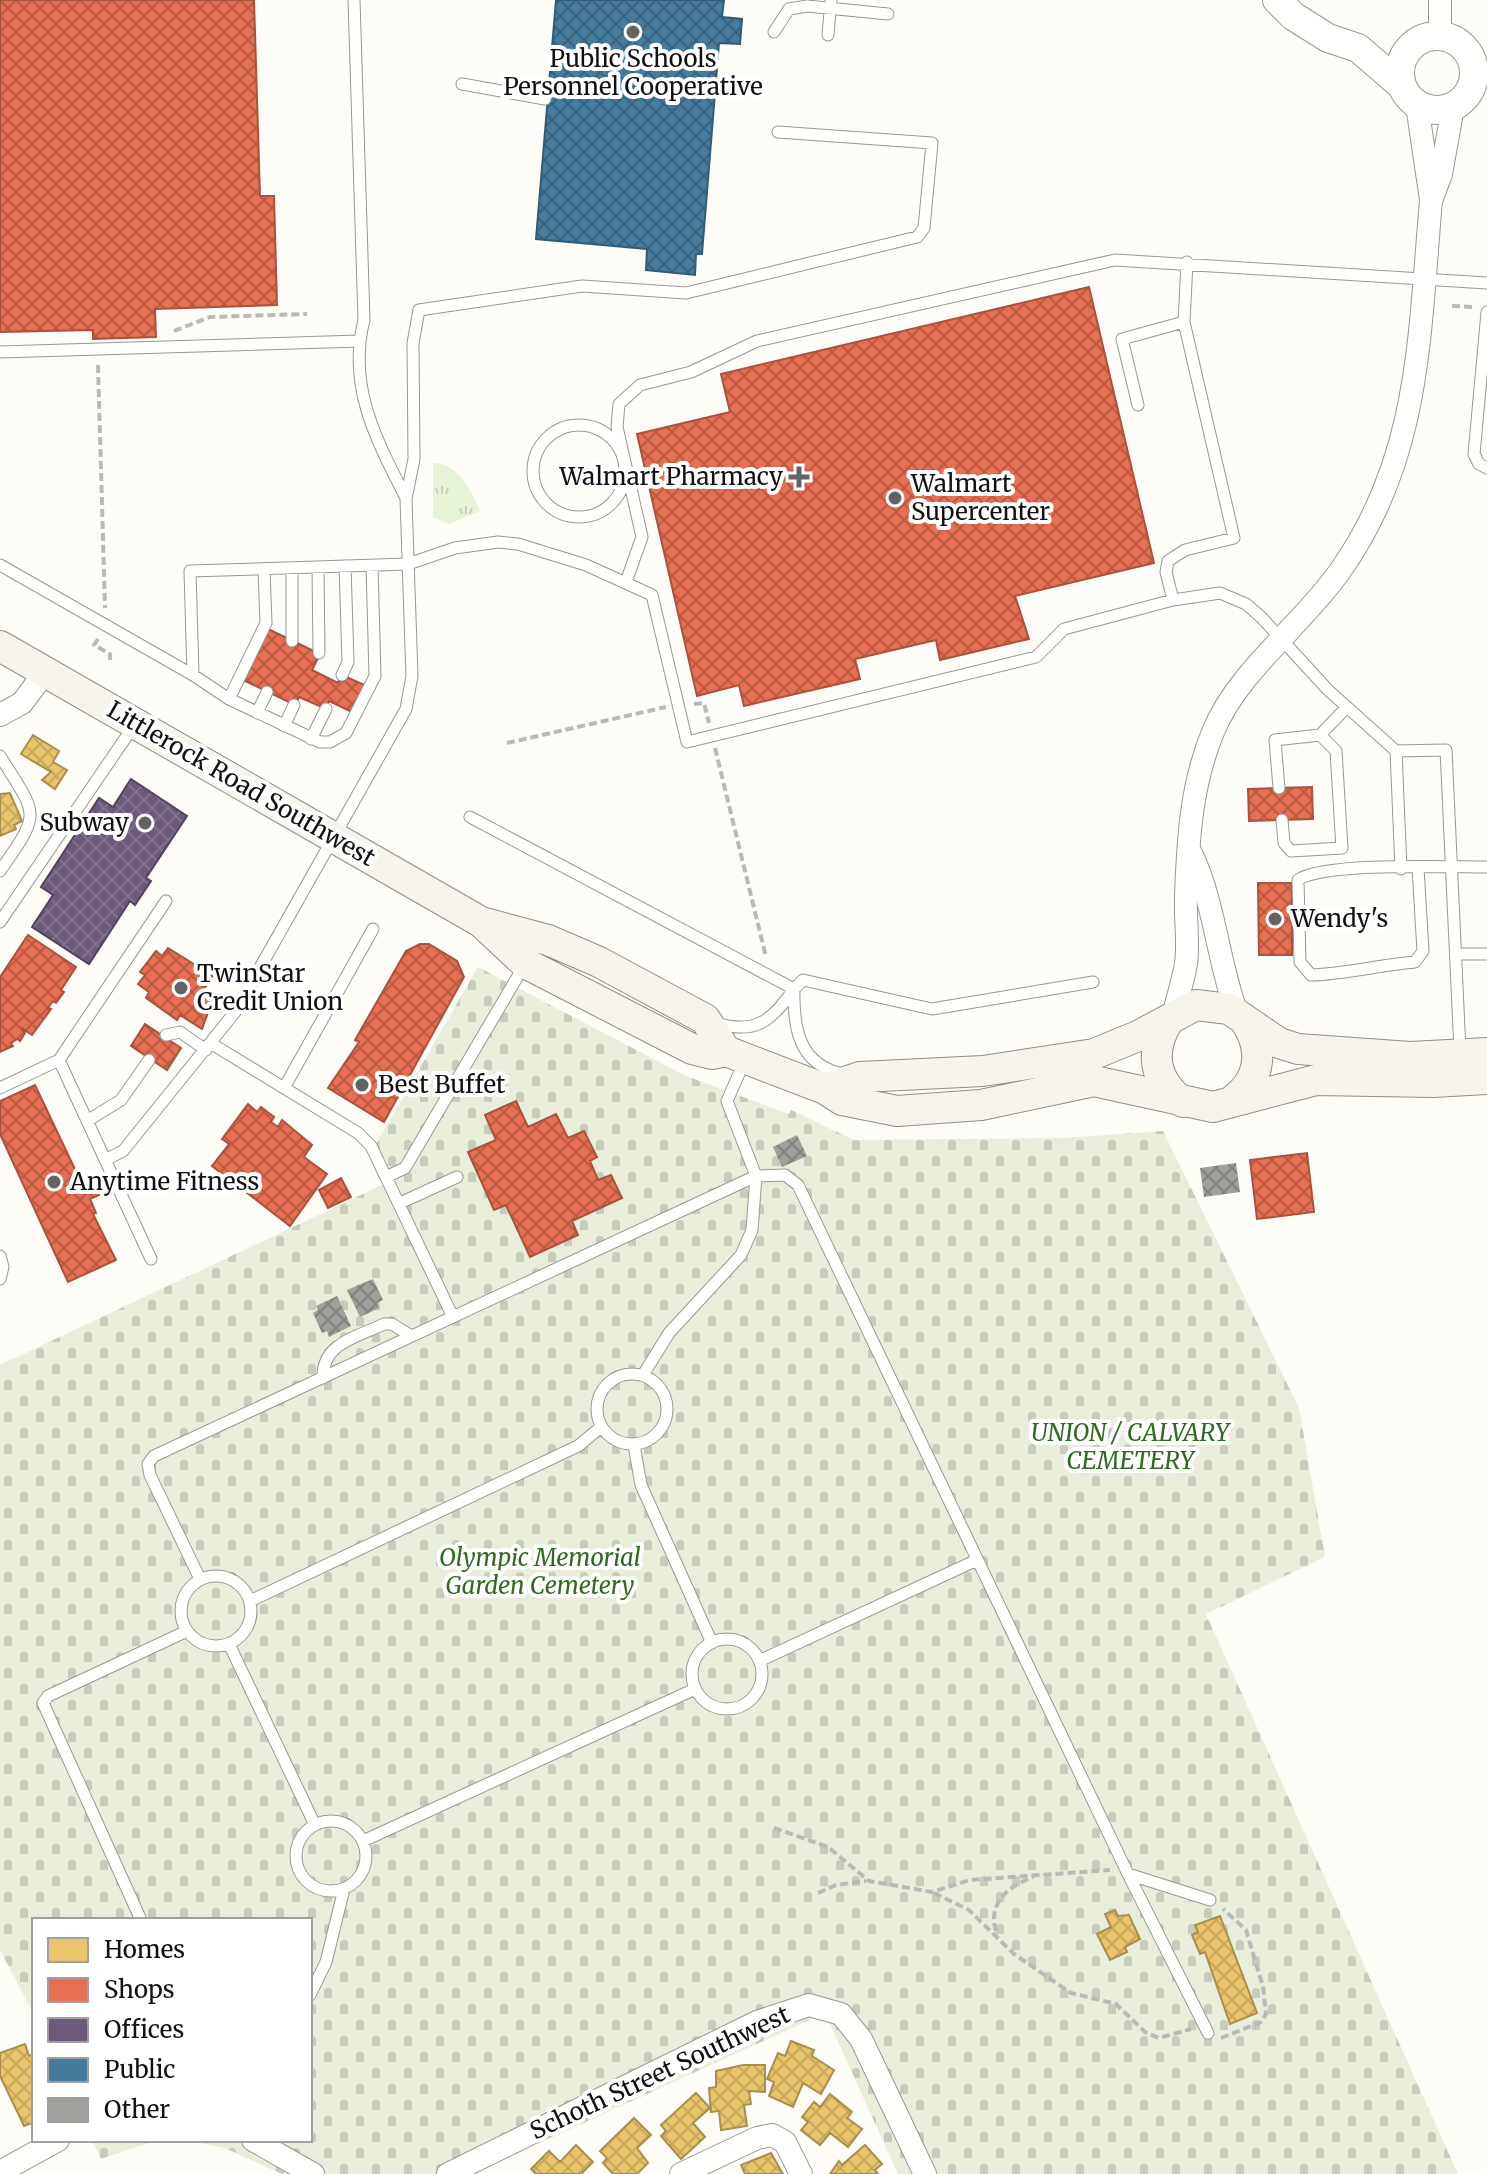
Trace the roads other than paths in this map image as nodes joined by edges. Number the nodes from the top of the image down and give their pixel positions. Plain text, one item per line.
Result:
1 (354, 0) edge
2 (1277, 0) edge
3 (1440, 0) edge
4 (831, 4) edge
5 (888, 14) dead end
6 (774, 32) dead end
7 (828, 35) dead end
8 (1451, 43) edge
9 (1358, 48) junction
10 (462, 84) dead end
11 (1410, 95) junction
12 (1470, 95) edge
13 (545, 99) dead end
14 (778, 132) dead end
15 (1431, 201) junction
16 (1187, 262) junction
17 (1425, 280) junction
18 (1487, 283) edge
19 (1487, 313) edge
20 (1184, 322) junction
21 (359, 341) junction
22 (0, 352) edge
23 (1138, 405) dead end
24 (624, 461) junction
25 (1487, 468) edge
26 (406, 499) junction
27 (408, 564) junction
28 (0, 565) edge
29 (345, 566) junction
30 (372, 566) junction
31 (318, 567) junction
32 (292, 568) junction
33 (264, 569) junction
34 (626, 582) junction
35 (1173, 600) junction
36 (1284, 638) junction
37 (292, 641) dead end
38 (0, 646) edge
39 (319, 653) dead end
40 (45, 672) junction
41 (193, 675) junction
42 (342, 675) dead end
43 (267, 692) dead end
44 (229, 699) junction
45 (294, 705) dead end
46 (1347, 707) junction
47 (326, 709) dead end
48 (257, 713) junction
49 (0, 715) edge
50 (135, 723) junction
51 (284, 726) junction
52 (1320, 735) junction
53 (311, 739) junction
54 (1396, 751) junction
55 (0, 756) edge
56 (1279, 788) dead end
57 (470, 817) dead end
58 (1282, 820) dead end
59 (332, 836) junction
60 (1342, 848) junction
61 (1191, 852) junction
62 (1453, 867) junction
63 (1487, 867) edge
64 (1418, 868) junction
65 (1401, 869) junction
66 (1344, 870) junction
67 (0, 871) edge
68 (166, 901) dead end
69 (0, 922) edge
70 (481, 922) junction
71 (373, 929) dead end
72 (1457, 954) junction
73 (1487, 954) edge
74 (525, 963) junction
75 (1093, 982) dead end
76 (794, 989) junction
77 (1240, 1016) junction
78 (705, 1019) junction
79 (1171, 1019) junction
80 (166, 1035) dead end
81 (209, 1047) junction
82 (1474, 1054) edge
83 (736, 1055) junction
84 (59, 1060) junction
85 (149, 1060) dead end
86 (860, 1077) junction
87 (1487, 1079) edge
88 (0, 1088) edge
89 (284, 1088) junction
90 (825, 1089) junction
91 (1183, 1102) junction
92 (1227, 1104) junction
93 (87, 1121) junction
94 (105, 1160) junction
95 (388, 1176) junction
96 (756, 1176) junction
97 (457, 1177) dead end
98 (400, 1203) junction
99 (0, 1256) edge
100 (151, 1259) dead end
101 (0, 1279) edge
102 (453, 1317) junction
103 (411, 1336) junction
104 (643, 1375) junction
105 (323, 1378) junction
106 (601, 1427) junction
107 (634, 1445) junction
108 (977, 1560) junction
109 (200, 1579) junction
110 (250, 1601) junction
111 (187, 1631) junction
112 (712, 1643) junction
113 (229, 1644) junction
114 (759, 1661) junction
115 (695, 1689) junction
116 (315, 1825) junction
117 (363, 1841) junction
118 (1128, 1874) junction
119 (344, 1889) junction
120 (1210, 1900) road end
121 (140, 1918) edge
122 (312, 1991) edge
123 (1206, 2028) road end
124 (54, 2142) edge
125 (257, 2142) edge
126 (0, 2172) edge
127 (313, 2174) edge
128 (448, 2174) edge
129 (681, 2174) edge
130 (801, 2174) edge
131 (925, 2174) edge

1 - 21 lane
2 - 9 street
3 - 8 street
4 - 5 lane
4 - 6 lane
4 - 7 lane
8 - 9 street
8 - 11 street
8 - 12 street
9 - 11 street
10 - 13 lane
11 - 12 street
11 - 15 street
12 - 15 street
14 - 26 lane
15 - 17 street
16 - 17 lane
16 - 20 lane
16 - 24 lane
17 - 18 lane
17 - 36 street
19 - 25 lane
20 - 23 lane
20 - 35 lane
21 - 22 lane
21 - 26 lane
24 - 24 lane
24 - 34 lane
26 - 27 lane
27 - 30 lane
27 - 34 lane
27 - 59 lane
28 - 41 lane
29 - 30 lane
29 - 31 lane
29 - 42 lane
30 - 53 lane
31 - 32 lane
31 - 39 lane
32 - 33 lane
32 - 37 lane
33 - 41 lane
33 - 44 lane
34 - 35 lane
35 - 36 lane
36 - 46 lane
36 - 61 street
38 - 40 main road, Littlerock Road Southwest
40 - 49 street
40 - 50 main road, Littlerock Road Southwest
41 - 44 lane
43 - 48 lane
44 - 48 lane
45 - 51 lane
46 - 52 lane
46 - 54 lane
47 - 53 lane
48 - 51 lane
50 - 59 main road, Littlerock Road Southwest
50 - 69 lane
51 - 53 lane
52 - 56 lane
52 - 60 lane
54 - 62 lane
54 - 65 lane
55 - 67 lane
57 - 76 lane
58 - 60 lane
59 - 70 main road, Littlerock Road Southwest
59 - 81 lane
60 - 66 lane
61 - 77 street
61 - 79 street
62 - 63 lane
62 - 64 lane
62 - 72 lane
64 - 65 lane
64 - 66 lane
65 - 66 lane
68 - 84 lane
70 - 74 main road, Littlerock Road Southwest
70 - 78 main road, Littlerock Road Southwest
71 - 89 lane
72 - 73 lane
72 - 82 lane
74 - 83 main road, Littlerock Road Southwest
74 - 95 lane
75 - 76 lane
76 - 78 lane
76 - 86 lane
77 - 79 main road
77 - 82 main road
77 - 92 main road
78 - 83 main road, Littlerock Road Southwest
79 - 86 main road
79 - 91 main road
80 - 81 lane
81 - 89 lane
81 - 94 lane
83 - 90 main road, Littlerock Road Southwest
83 - 96 lane
84 - 88 lane
84 - 93 lane
85 - 93 lane
86 - 90 main road
87 - 92 main road, Littlerock Road Southwest
89 - 95 lane
90 - 91 main road, Littlerock Road Southwest
91 - 92 main road, Littlerock Road Southwest
93 - 94 lane
94 - 100 lane
95 - 98 lane
96 - 102 lane
96 - 104 lane
96 - 108 lane
97 - 98 lane
98 - 102 lane
99 - 101 lane
102 - 103 lane
103 - 105 lane
103 - 105 lane
104 - 106 lane
104 - 107 lane
105 - 109 lane
106 - 107 lane
106 - 110 lane
107 - 112 lane
108 - 114 lane
108 - 118 lane
109 - 110 lane
109 - 111 lane
110 - 113 lane
111 - 113 lane
111 - 121 lane
112 - 114 lane
112 - 115 lane
113 - 116 lane
114 - 115 lane
115 - 117 lane
116 - 117 lane
116 - 119 lane
117 - 119 lane
118 - 120 lane
118 - 123 lane
119 - 122 lane
124 - 126 street
125 - 127 street
128 - 131 street, Schoth Street Southwest
129 - 130 street

